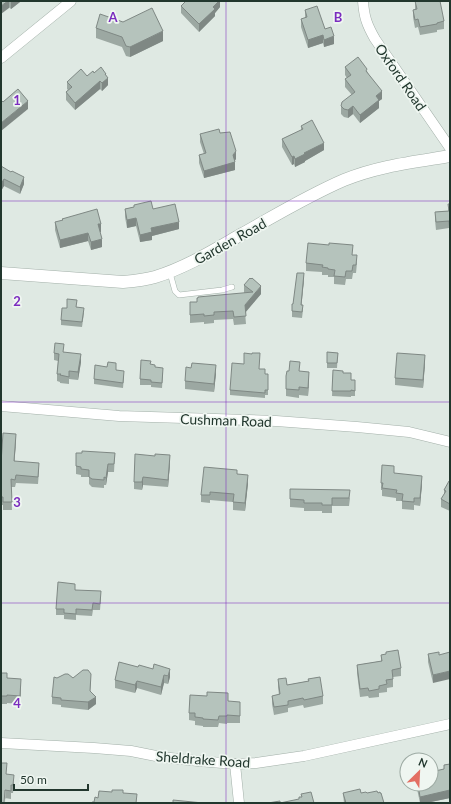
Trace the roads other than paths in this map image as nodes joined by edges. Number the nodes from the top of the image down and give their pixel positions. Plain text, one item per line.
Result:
1 (71, 1) edge
2 (363, 1) edge
3 (1, 58) edge
4 (450, 148) edge
5 (450, 156) edge
6 (169, 272) junction
7 (1, 273) edge
8 (232, 287) dead end
9 (1, 406) edge
10 (450, 442) edge
11 (450, 724) edge
12 (1, 743) edge
13 (235, 764) junction
14 (239, 803) edge

1 - 3 street
2 - 4 street, Oxford Road
5 - 6 street, Garden Road
6 - 7 street, Garden Road
6 - 8 lane
9 - 10 street, Cushman Road
11 - 13 street, Sheldrake Road
12 - 13 street, Sheldrake Road
13 - 14 street

